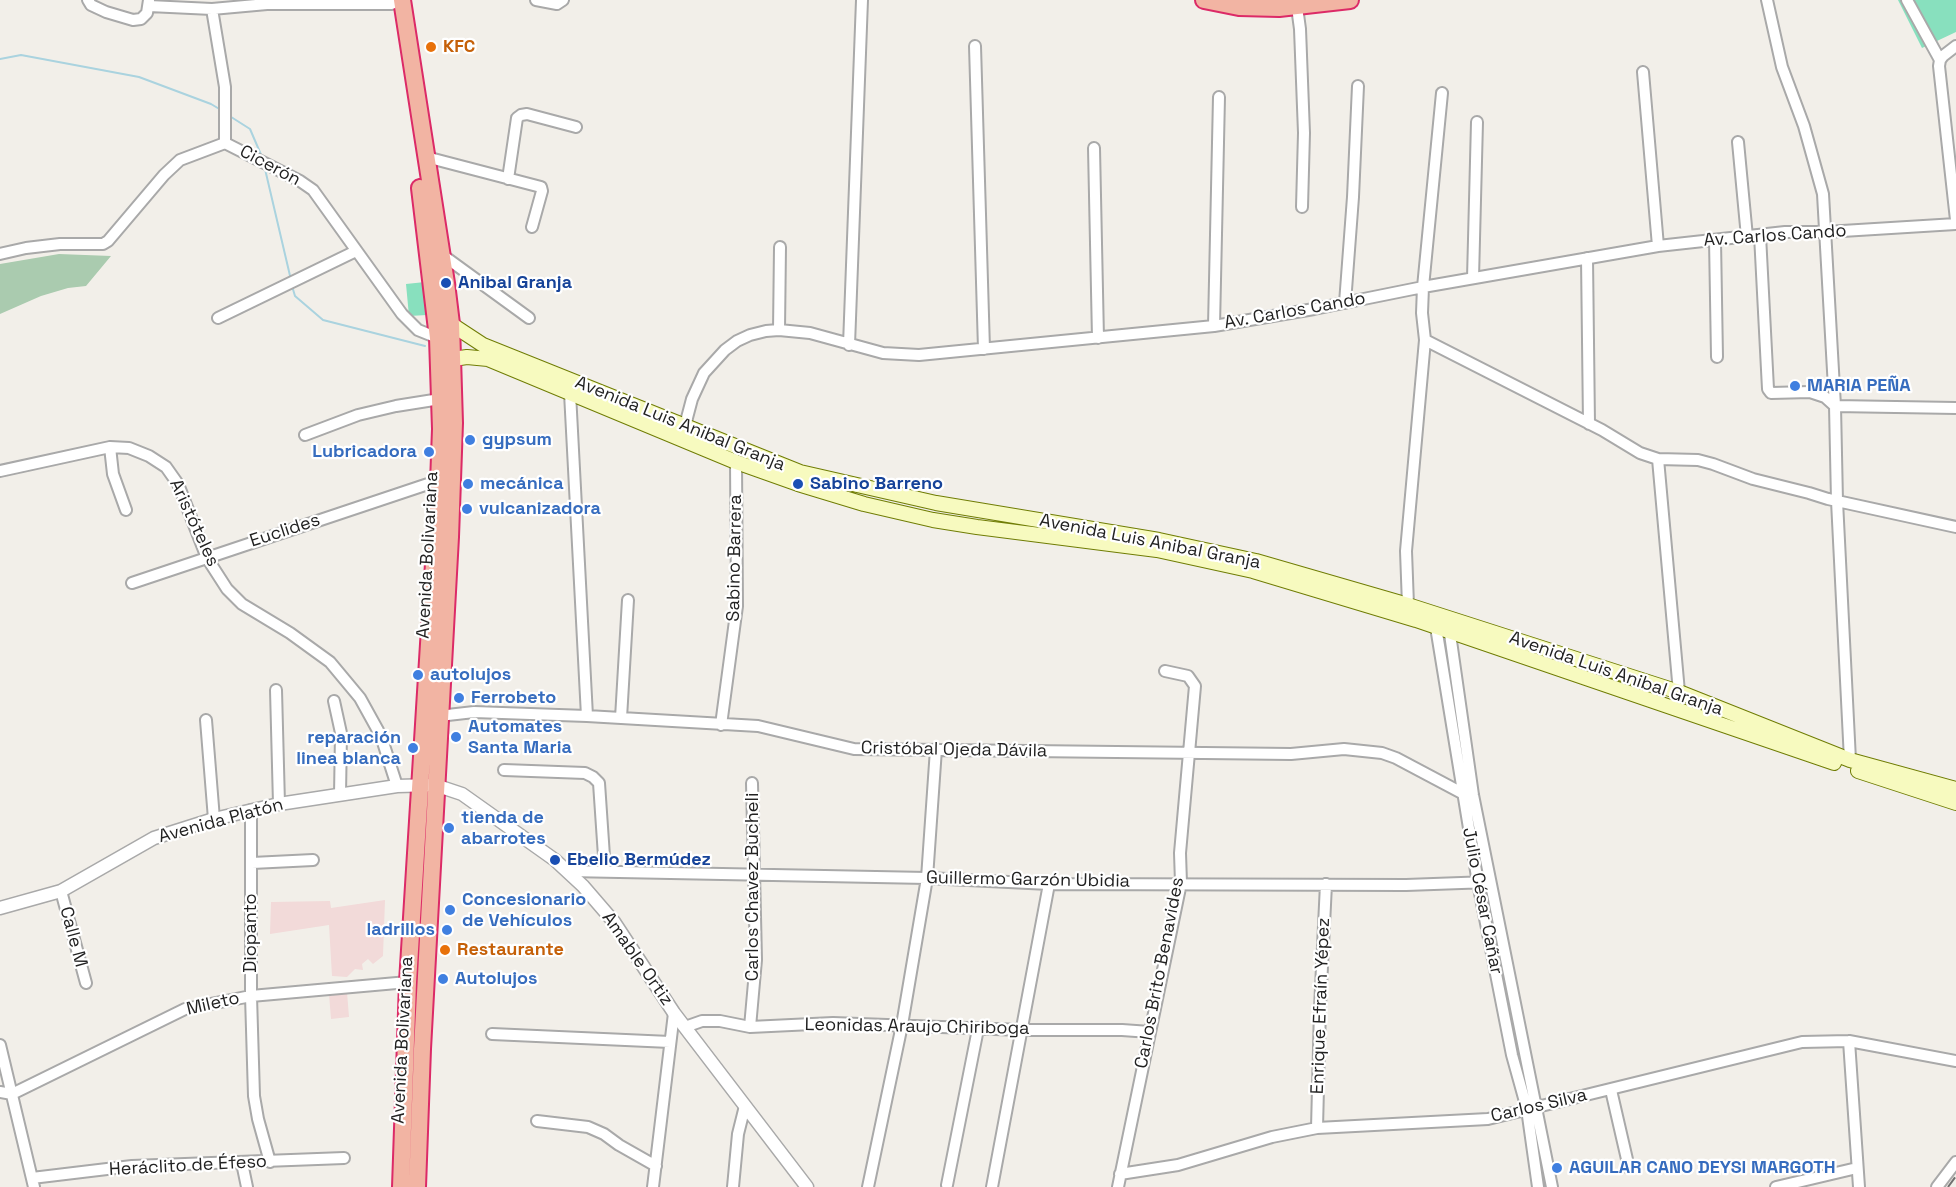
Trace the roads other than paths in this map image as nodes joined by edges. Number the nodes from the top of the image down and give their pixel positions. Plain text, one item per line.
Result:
1 (88, 0) edge
2 (536, 0) edge
3 (562, 0) edge
4 (862, 0) edge
5 (1204, 0) edge
6 (1350, 0) edge
7 (1767, 0) edge
8 (1907, 0) edge
9 (395, 1) edge
10 (149, 3) edge
11 (1297, 7) junction
12 (212, 9) junction
13 (975, 46) dead end
14 (1956, 46) edge
15 (1940, 60) junction
16 (1643, 72) dead end
17 (1358, 86) dead end
18 (1442, 93) dead end
19 (1219, 97) dead end
20 (1477, 122) dead end
21 (576, 127) dead end
22 (1738, 142) dead end
23 (225, 143) junction
24 (1094, 148) dead end
25 (426, 157) junction
26 (508, 179) junction
27 (1302, 207) dead end
28 (1956, 222) edge
29 (532, 227) dead end
30 (1826, 232) junction
31 (1760, 235) junction
32 (1747, 237) junction
33 (1715, 240) junction
34 (1658, 246) junction
35 (780, 247) dead end
36 (356, 251) junction
37 (0, 254) edge
38 (441, 254) junction
39 (1587, 258) junction
40 (1473, 278) junction
41 (1423, 287) junction
42 (1345, 303) junction
43 (218, 318) dead end
44 (529, 318) dead end
45 (451, 324) junction
46 (1214, 326) junction
47 (779, 330) junction
48 (438, 338) junction
49 (1098, 338) junction
50 (1425, 340) junction
51 (849, 345) junction
52 (984, 349) junction
53 (1717, 357) dead end
54 (453, 359) junction
55 (570, 393) junction
56 (440, 399) junction
57 (1835, 406) junction
58 (1956, 408) edge
59 (1588, 424) junction
60 (685, 425) junction
61 (305, 435) dead end
62 (681, 439) junction
63 (110, 447) junction
64 (1658, 459) junction
65 (736, 462) junction
66 (0, 471) edge
67 (439, 483) junction
68 (1837, 501) junction
69 (126, 510) dead end
70 (1956, 527) edge
71 (207, 558) junction
72 (132, 583) dead end
73 (628, 600) dead end
74 (1408, 605) junction
75 (1442, 622) junction
76 (1165, 671) dead end
77 (276, 690) dead end
78 (1679, 692) junction
79 (334, 701) dead end
80 (587, 716) junction
81 (439, 717) junction
82 (621, 718) junction
83 (206, 720) dead end
84 (721, 725) junction
85 (936, 749) junction
86 (1190, 753) junction
87 (1850, 760) junction
88 (504, 770) dead end
89 (752, 783) dead end
90 (428, 785) junction
91 (397, 786) junction
92 (1956, 789) edge
93 (1462, 793) junction
94 (340, 795) junction
95 (1956, 802) edge
96 (279, 804) junction
97 (251, 810) junction
98 (214, 819) junction
99 (313, 860) dead end
100 (252, 863) junction
101 (568, 871) junction
102 (605, 871) junction
103 (754, 874) junction
104 (927, 878) junction
105 (1181, 883) junction
106 (1483, 883) junction
107 (1049, 884) junction
108 (1326, 884) junction
109 (61, 891) junction
110 (0, 908) edge
111 (408, 981) junction
112 (86, 983) dead end
113 (251, 996) junction
114 (674, 1013) junction
115 (902, 1025) junction
116 (685, 1027) junction
117 (750, 1027) junction
118 (978, 1029) junction
119 (1022, 1030) junction
120 (1150, 1032) junction
121 (492, 1034) dead end
122 (1849, 1041) junction
123 (670, 1042) junction
124 (0, 1045) edge
125 (1956, 1060) edge
126 (1611, 1090) junction
127 (0, 1092) edge
128 (12, 1094) junction
129 (745, 1106) junction
130 (1532, 1108) junction
131 (537, 1121) dead end
132 (1317, 1128) junction
133 (344, 1158) dead end
134 (270, 1162) junction
135 (1956, 1162) edge
136 (242, 1163) junction
137 (656, 1166) junction
138 (1629, 1168) dead end
139 (1857, 1168) junction
140 (1120, 1174) junction
141 (33, 1182) edge
142 (947, 1185) dead end
143 (247, 1187) edge
144 (401, 1187) edge
145 (417, 1187) edge
146 (653, 1187) edge
147 (733, 1187) edge
148 (807, 1187) edge
149 (868, 1187) edge
150 (992, 1187) edge
151 (1118, 1187) edge
152 (1538, 1187) edge
153 (1552, 1187) edge
154 (1776, 1187) edge
155 (1859, 1187) edge
156 (1937, 1187) edge

1 - 10 street
2 - 3 street
4 - 51 street
5 - 11 highway
6 - 11 highway
7 - 30 street
8 - 15 street
9 - 12 street
9 - 25 highway, Avenida Bolivariana
9 - 48 highway, Avenida Bolivariana
10 - 12 street
11 - 27 street
12 - 23 street
13 - 52 street
14 - 15 street
15 - 28 street
16 - 34 street
17 - 42 street
18 - 41 street
19 - 46 street
20 - 40 street
21 - 26 street
22 - 32 street
23 - 36 street, Cicerón
23 - 37 street, Cicerón
24 - 49 street
25 - 26 street
25 - 38 highway, Avenida Bolivariana
26 - 29 street
28 - 30 street, Av. Carlos Cando
30 - 31 street, Av. Carlos Cando
30 - 57 street
31 - 32 street, Av. Carlos Cando
31 - 57 street
32 - 33 street, Av. Carlos Cando
33 - 34 street, Av. Carlos Cando
33 - 53 street
34 - 39 street, Av. Carlos Cando
35 - 47 street
36 - 43 street
36 - 48 street, Cicerón
38 - 44 street
38 - 45 highway, Avenida Bolivariana
39 - 40 street, Av. Carlos Cando
39 - 59 street
40 - 41 street, Av. Carlos Cando
41 - 42 street, Av. Carlos Cando
41 - 50 street
42 - 46 street, Av. Carlos Cando
45 - 54 highway, Avenida Bolivariana
45 - 60 main road, Avenida Luis Anibal Granja
46 - 49 street, Av. Carlos Cando
47 - 51 street, Av. Carlos Cando
47 - 60 street, Av. Carlos Cando
48 - 56 highway, Avenida Bolivariana
49 - 52 street, Av. Carlos Cando
50 - 59 street
50 - 74 street
51 - 52 street, Av. Carlos Cando
54 - 55 main road, Avenida Luis Anibal Granja
54 - 81 highway, Avenida Bolivariana
55 - 62 main road, Avenida Luis Anibal Granja
55 - 80 street
56 - 61 street
56 - 67 highway, Avenida Bolivariana
57 - 58 street
57 - 68 street
59 - 64 street
60 - 62 street, Av. Carlos Cando
60 - 74 main road, Avenida Luis Anibal Granja
62 - 65 main road, Avenida Luis Anibal Granja
63 - 66 street, Aristóteles
63 - 69 street
63 - 71 street, Aristóteles
64 - 68 street
64 - 78 street
65 - 75 main road, Avenida Luis Anibal Granja
65 - 84 street, Sabino Barrera
67 - 71 street, Euclides
67 - 90 highway, Avenida Bolivariana
68 - 70 street
68 - 87 street
71 - 72 street, Euclides
71 - 91 street, Aristóteles
73 - 82 street
74 - 75 main road, Avenida Luis Anibal Granja
75 - 78 main road, Avenida Luis Anibal Granja
75 - 93 street, Julio César Cañar
75 - 95 main road, Avenida Luis Anibal Granja
75 - 106 street, Julio César Cañar
76 - 86 street, Carlos Brito Benavides
77 - 96 street
78 - 87 main road, Avenida Luis Anibal Granja
79 - 94 street
80 - 81 street, Cristóbal Ojeda Dávila
80 - 82 street, Cristóbal Ojeda Dávila
81 - 90 highway, Avenida Bolivariana
82 - 84 street, Cristóbal Ojeda Dávila
83 - 98 street
84 - 85 street, Cristóbal Ojeda Dávila
85 - 86 street, Cristóbal Ojeda Dávila
85 - 104 street
86 - 93 street, Cristóbal Ojeda Dávila
86 - 105 street, Carlos Brito Benavides
87 - 92 main road, Avenida Luis Anibal Granja
88 - 102 street
89 - 103 street, Carlos Chavez Bucheli
90 - 91 street, Avenida Platón
90 - 101 street, Amable Ortiz
90 - 111 highway, Avenida Bolivariana
90 - 145 highway, Avenida Bolivariana
91 - 94 street, Avenida Platón
93 - 106 street, Julio César Cañar
94 - 96 street, Avenida Platón
96 - 97 street, Avenida Platón
97 - 98 street, Avenida Platón
97 - 100 street, Diopanto
98 - 109 street, Avenida Platón
99 - 100 street
100 - 113 street, Diopanto
101 - 102 street, Guillermo Garzón Ubidia
101 - 114 street, Amable Ortiz
102 - 103 street, Guillermo Garzón Ubidia
103 - 104 street, Guillermo Garzón Ubidia
103 - 117 street, Carlos Chavez Bucheli
104 - 107 street, Guillermo Garzón Ubidia
104 - 115 street
105 - 107 street, Guillermo Garzón Ubidia
105 - 108 street, Guillermo Garzón Ubidia
105 - 120 street, Carlos Brito Benavides
106 - 108 street, Guillermo Garzón Ubidia
106 - 130 street, Julio César Cañar
107 - 119 street
108 - 132 street, Enrique Efraín Yépez
109 - 110 street, Avenida Platón
109 - 112 street, Calle M
111 - 113 street, Mileto
111 - 144 highway, Avenida Bolivariana
113 - 128 street, Mileto
113 - 134 street, Diopanto
114 - 116 street, Amable Ortiz
114 - 123 street
115 - 117 street, Leonidas Araujo Chiriboga
115 - 118 street, Leonidas Araujo Chiriboga
115 - 149 street
116 - 117 street, Leonidas Araujo Chiriboga
116 - 129 street, Amable Ortiz
118 - 119 street, Leonidas Araujo Chiriboga
118 - 142 street
119 - 120 street, Leonidas Araujo Chiriboga
119 - 150 street
120 - 140 street, Carlos Brito Benavides
121 - 123 street
122 - 125 street, Carlos Silva
122 - 126 street, Carlos Silva
122 - 139 street
123 - 137 street
124 - 128 street
126 - 130 street, Carlos Silva
126 - 138 street
127 - 128 street
128 - 141 street
129 - 147 street
129 - 148 street, Amable Ortiz
130 - 132 street, Carlos Silva
130 - 152 street, Julio César Cañar
130 - 153 street, Julio César Cañar
131 - 137 street
132 - 140 street, Carlos Silva
133 - 134 street, Heráclito de Éfeso
134 - 136 street, Heráclito de Éfeso
135 - 156 street
136 - 141 street, Heráclito de Éfeso
136 - 143 street
137 - 146 street
139 - 154 street
139 - 155 street
140 - 151 street, Carlos Brito Benavides

